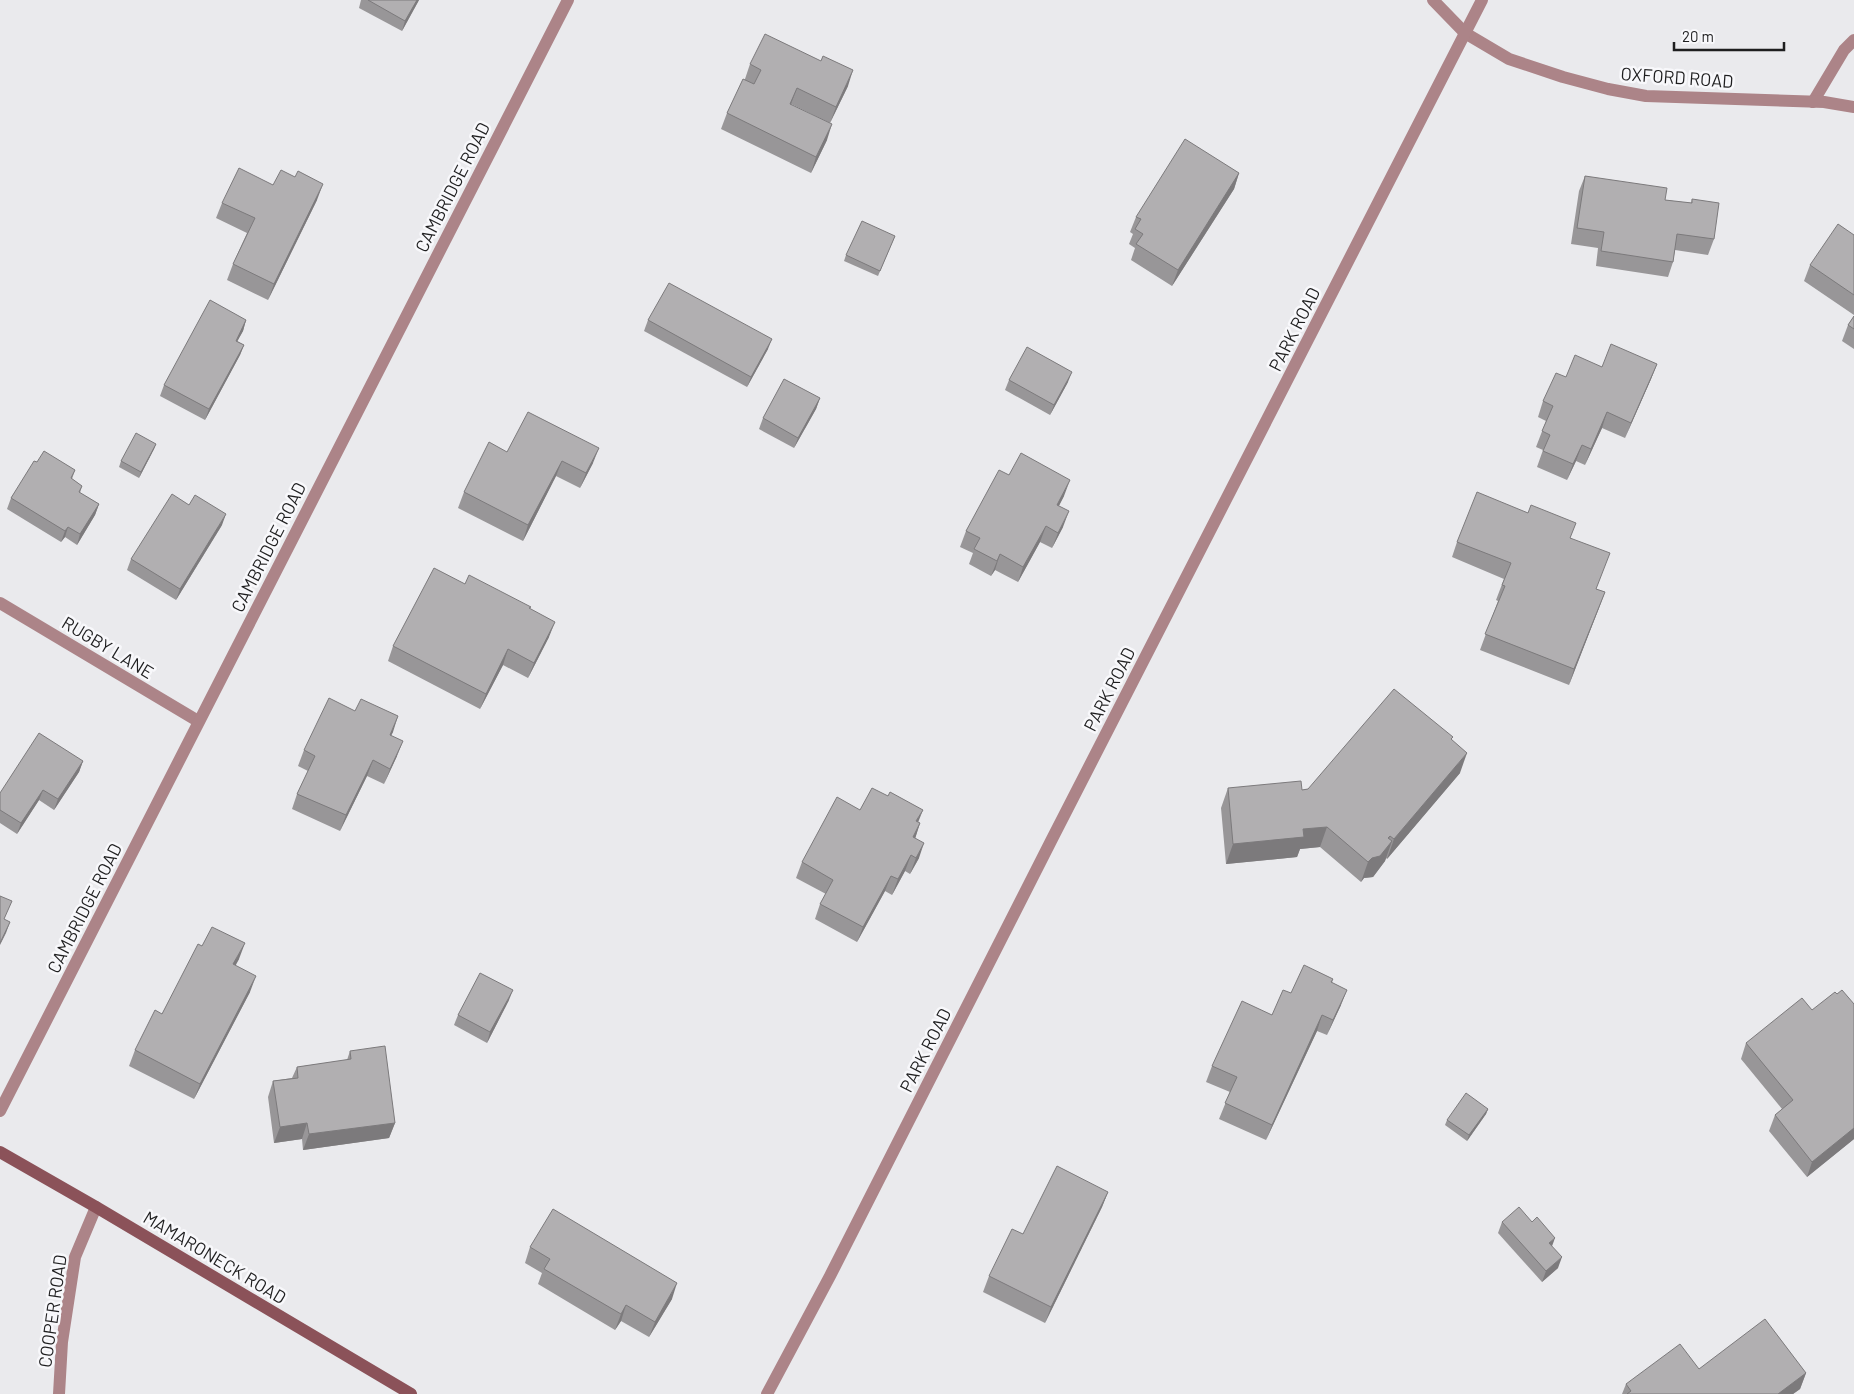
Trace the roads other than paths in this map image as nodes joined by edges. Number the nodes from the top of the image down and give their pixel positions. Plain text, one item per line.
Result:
1 (568, 0) edge
2 (1433, 0) edge
3 (1482, 0) edge
4 (1465, 33) junction
5 (1854, 40) edge
6 (1813, 102) junction
7 (1854, 107) edge
8 (0, 603) edge
9 (198, 721) junction
10 (0, 1111) edge
11 (0, 1152) edge
12 (96, 1207) junction
13 (58, 1394) edge
14 (411, 1394) edge
15 (768, 1394) edge

1 - 9 street, CAMBRIDGE ROAD
2 - 4 street, OXFORD ROAD
3 - 4 street, PARK ROAD
4 - 6 street, OXFORD ROAD
4 - 15 street, PARK ROAD
5 - 6 street
6 - 7 street, OXFORD ROAD
8 - 9 street, RUGBY LANE
9 - 10 street, CAMBRIDGE ROAD
11 - 12 street, MAMARONECK ROAD
12 - 13 street, COOPER ROAD
12 - 14 street, MAMARONECK ROAD

